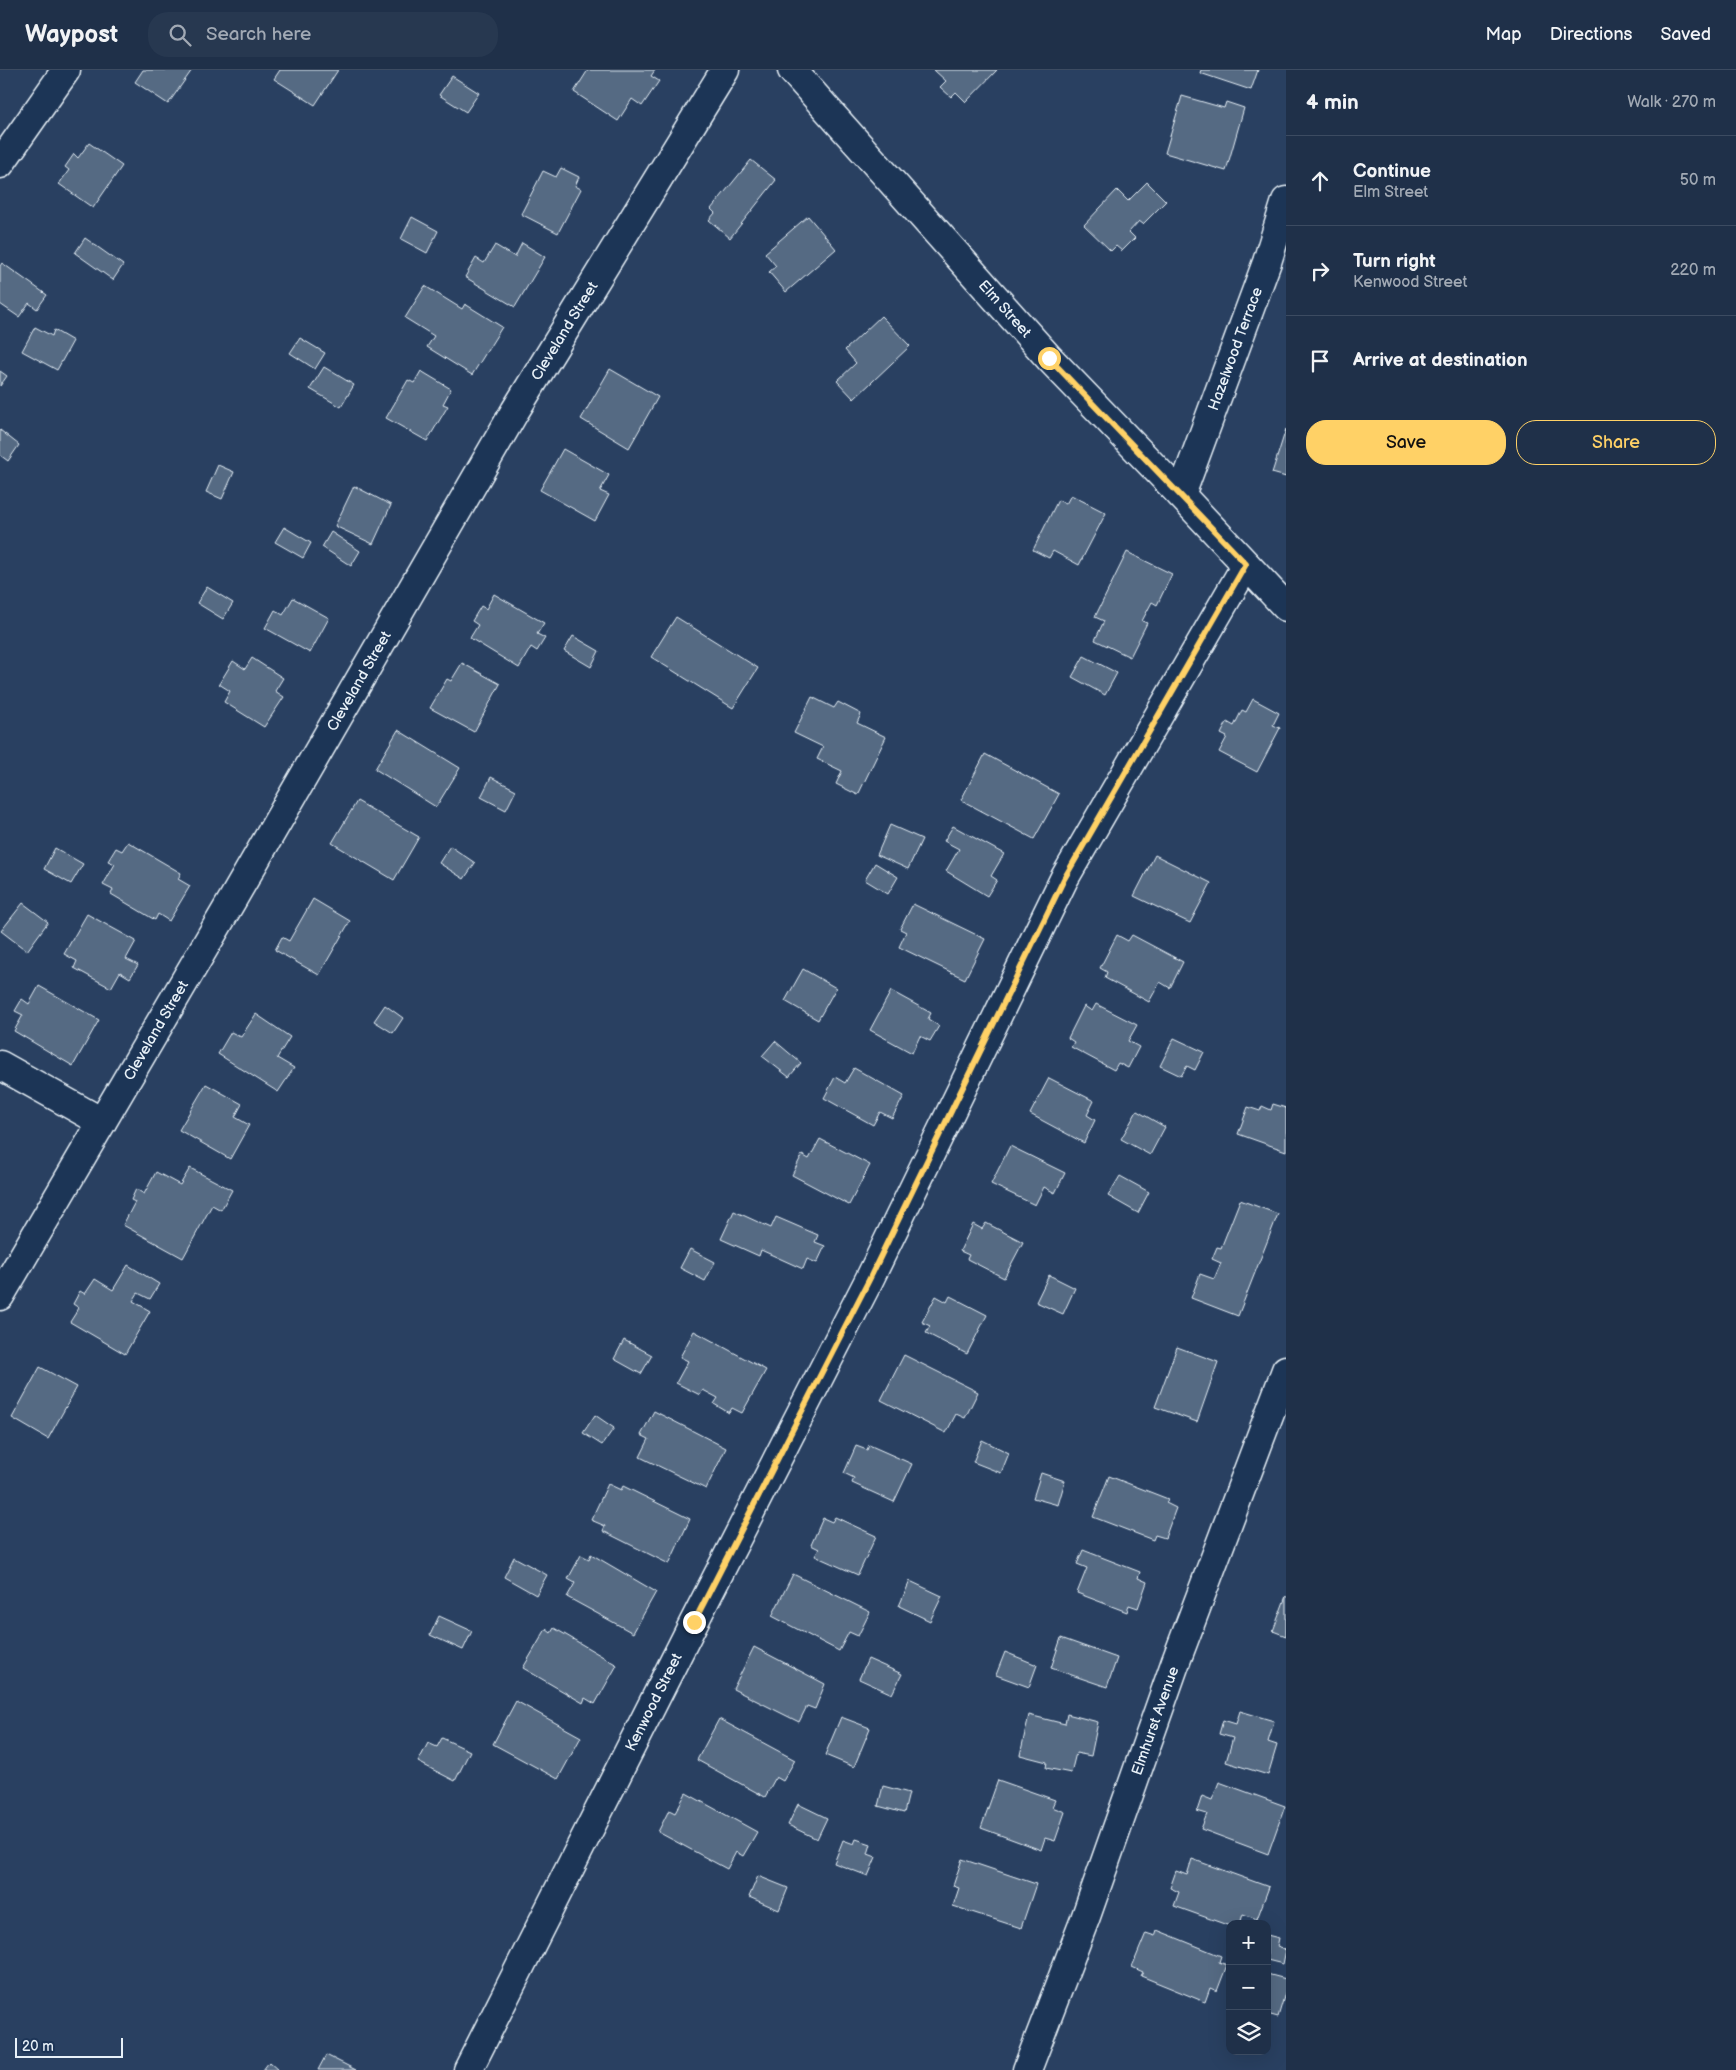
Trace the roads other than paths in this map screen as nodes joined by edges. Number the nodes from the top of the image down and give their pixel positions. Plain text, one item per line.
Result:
1 (66, 70) edge
2 (725, 70) edge
3 (792, 70) edge
4 (0, 164) edge
5 (1286, 202) edge
6 (1181, 495) junction
7 (1246, 564) junction
8 (1286, 607) edge
9 (0, 1065) edge
10 (102, 1122) junction
11 (0, 1296) edge
12 (1286, 1370) edge
13 (468, 2070) edge
14 (1027, 2070) edge

1 - 4 street
2 - 10 street, Cleveland Street
3 - 6 street, Elm Street
5 - 6 street, Hazelwood Terrace
6 - 7 street, Elm Street
7 - 8 street, Elm Street
7 - 13 street, Kenwood Street
9 - 10 street
10 - 11 street, Cleveland Street
12 - 14 street, Elmhurst Avenue

